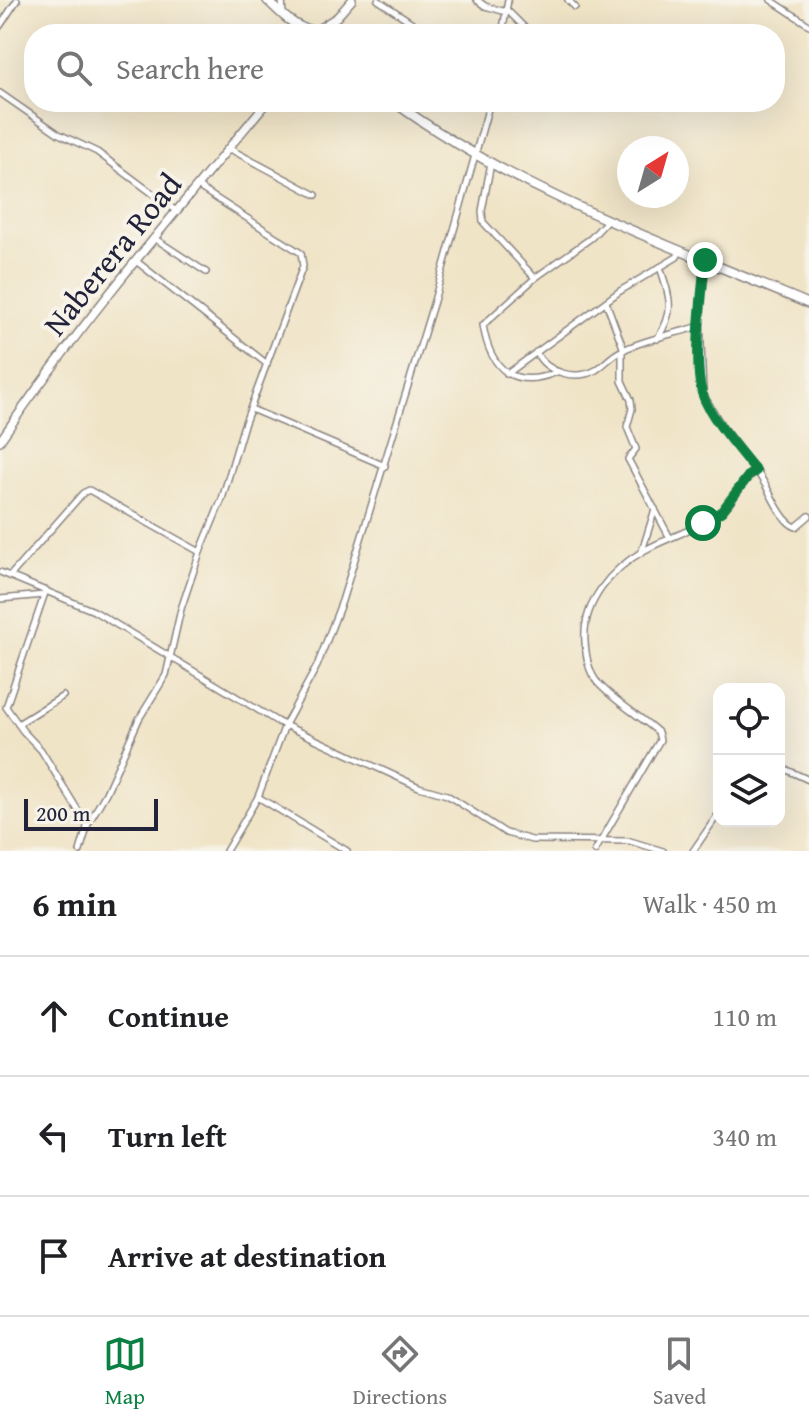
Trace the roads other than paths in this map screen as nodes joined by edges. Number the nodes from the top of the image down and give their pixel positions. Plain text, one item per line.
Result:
1 (17, 0) edge
2 (267, 0) edge
3 (282, 0) edge
4 (352, 0) edge
5 (378, 0) edge
6 (477, 0) edge
7 (508, 0) edge
8 (568, 0) edge
9 (771, 0) edge
10 (575, 7) dead end
11 (506, 10) junction
12 (283, 14) junction
13 (337, 17) junction
14 (291, 22) joint
15 (295, 24) edge
16 (324, 24) edge
17 (334, 24) edge
18 (414, 24) edge
19 (504, 24) edge
20 (521, 24) edge
21 (809, 25) edge
22 (0, 26) edge
23 (0, 93) edge
24 (24, 110) edge
25 (27, 112) edge
26 (259, 112) edge
27 (409, 112) edge
28 (487, 112) edge
29 (228, 148) junction
30 (475, 156) junction
31 (491, 163) junction
32 (197, 186) junction
33 (316, 195) dead end
34 (176, 211) junction
35 (608, 220) junction
36 (154, 238) junction
37 (681, 250) junction
38 (705, 260) junction
39 (136, 261) junction
40 (660, 267) junction
41 (206, 272) dead end
42 (535, 278) junction
43 (606, 302) junction
44 (809, 304) edge
45 (700, 326) junction
46 (657, 339) junction
47 (623, 350) junction
48 (536, 352) junction
49 (267, 364) junction
50 (557, 372) junction
51 (507, 374) junction
52 (251, 409) junction
53 (0, 441) edge
54 (385, 466) junction
55 (756, 471) junction
56 (655, 509) junction
57 (809, 516) edge
58 (670, 538) junction
59 (200, 552) junction
60 (642, 552) junction
61 (0, 572) edge
62 (10, 576) junction
63 (45, 592) junction
64 (0, 599) edge
65 (168, 658) junction
66 (63, 696) dead end
67 (0, 703) edge
68 (6, 707) junction
69 (18, 724) junction
70 (285, 725) junction
71 (785, 769) edge
72 (809, 780) edge
73 (258, 797) junction
74 (713, 822) edge
75 (88, 826) junction
76 (600, 840) junction
77 (80, 851) edge
78 (226, 851) edge
79 (347, 851) edge
80 (595, 851) edge
81 (663, 851) edge
82 (693, 851) edge

1 - 22 street
2 - 12 main road
3 - 12 street
4 - 13 street
5 - 18 street
6 - 11 street
7 - 11 street
8 - 10 street
9 - 21 street
11 - 19 street
11 - 20 street
12 - 14 main road
13 - 16 street
13 - 17 street
14 - 15 main road
23 - 24 street
25 - 34 street
26 - 29 street, Naberera Road
27 - 30 main road
28 - 30 street
29 - 32 street, Naberera Road
29 - 33 street
30 - 31 main road
30 - 54 street
31 - 35 main road
31 - 42 street
32 - 34 street, Naberera Road
32 - 49 street
34 - 36 street, Naberera Road
35 - 37 main road
35 - 42 street
36 - 39 street, Naberera Road
36 - 41 street
37 - 38 main road
37 - 40 street
38 - 44 main road
38 - 45 street
39 - 49 street
39 - 53 street, Naberera Road
40 - 43 street
40 - 46 street
42 - 51 street
43 - 47 street
43 - 48 street
45 - 46 street
45 - 55 street
46 - 47 street
47 - 50 street
47 - 56 street
48 - 50 street
48 - 51 street
49 - 52 street
50 - 51 street
52 - 54 street
52 - 59 street
54 - 70 street
55 - 57 street
55 - 58 street
56 - 58 street
56 - 60 street
58 - 60 street
59 - 62 street
59 - 65 street
60 - 76 street
61 - 62 street
62 - 63 street
63 - 64 street
63 - 65 street
63 - 68 street
65 - 70 street
65 - 75 street
66 - 69 street
67 - 68 street
68 - 69 street
69 - 75 street
70 - 73 street
70 - 76 street
71 - 72 street
73 - 78 street
73 - 79 street
74 - 82 street
75 - 77 street
76 - 80 street
76 - 81 street

